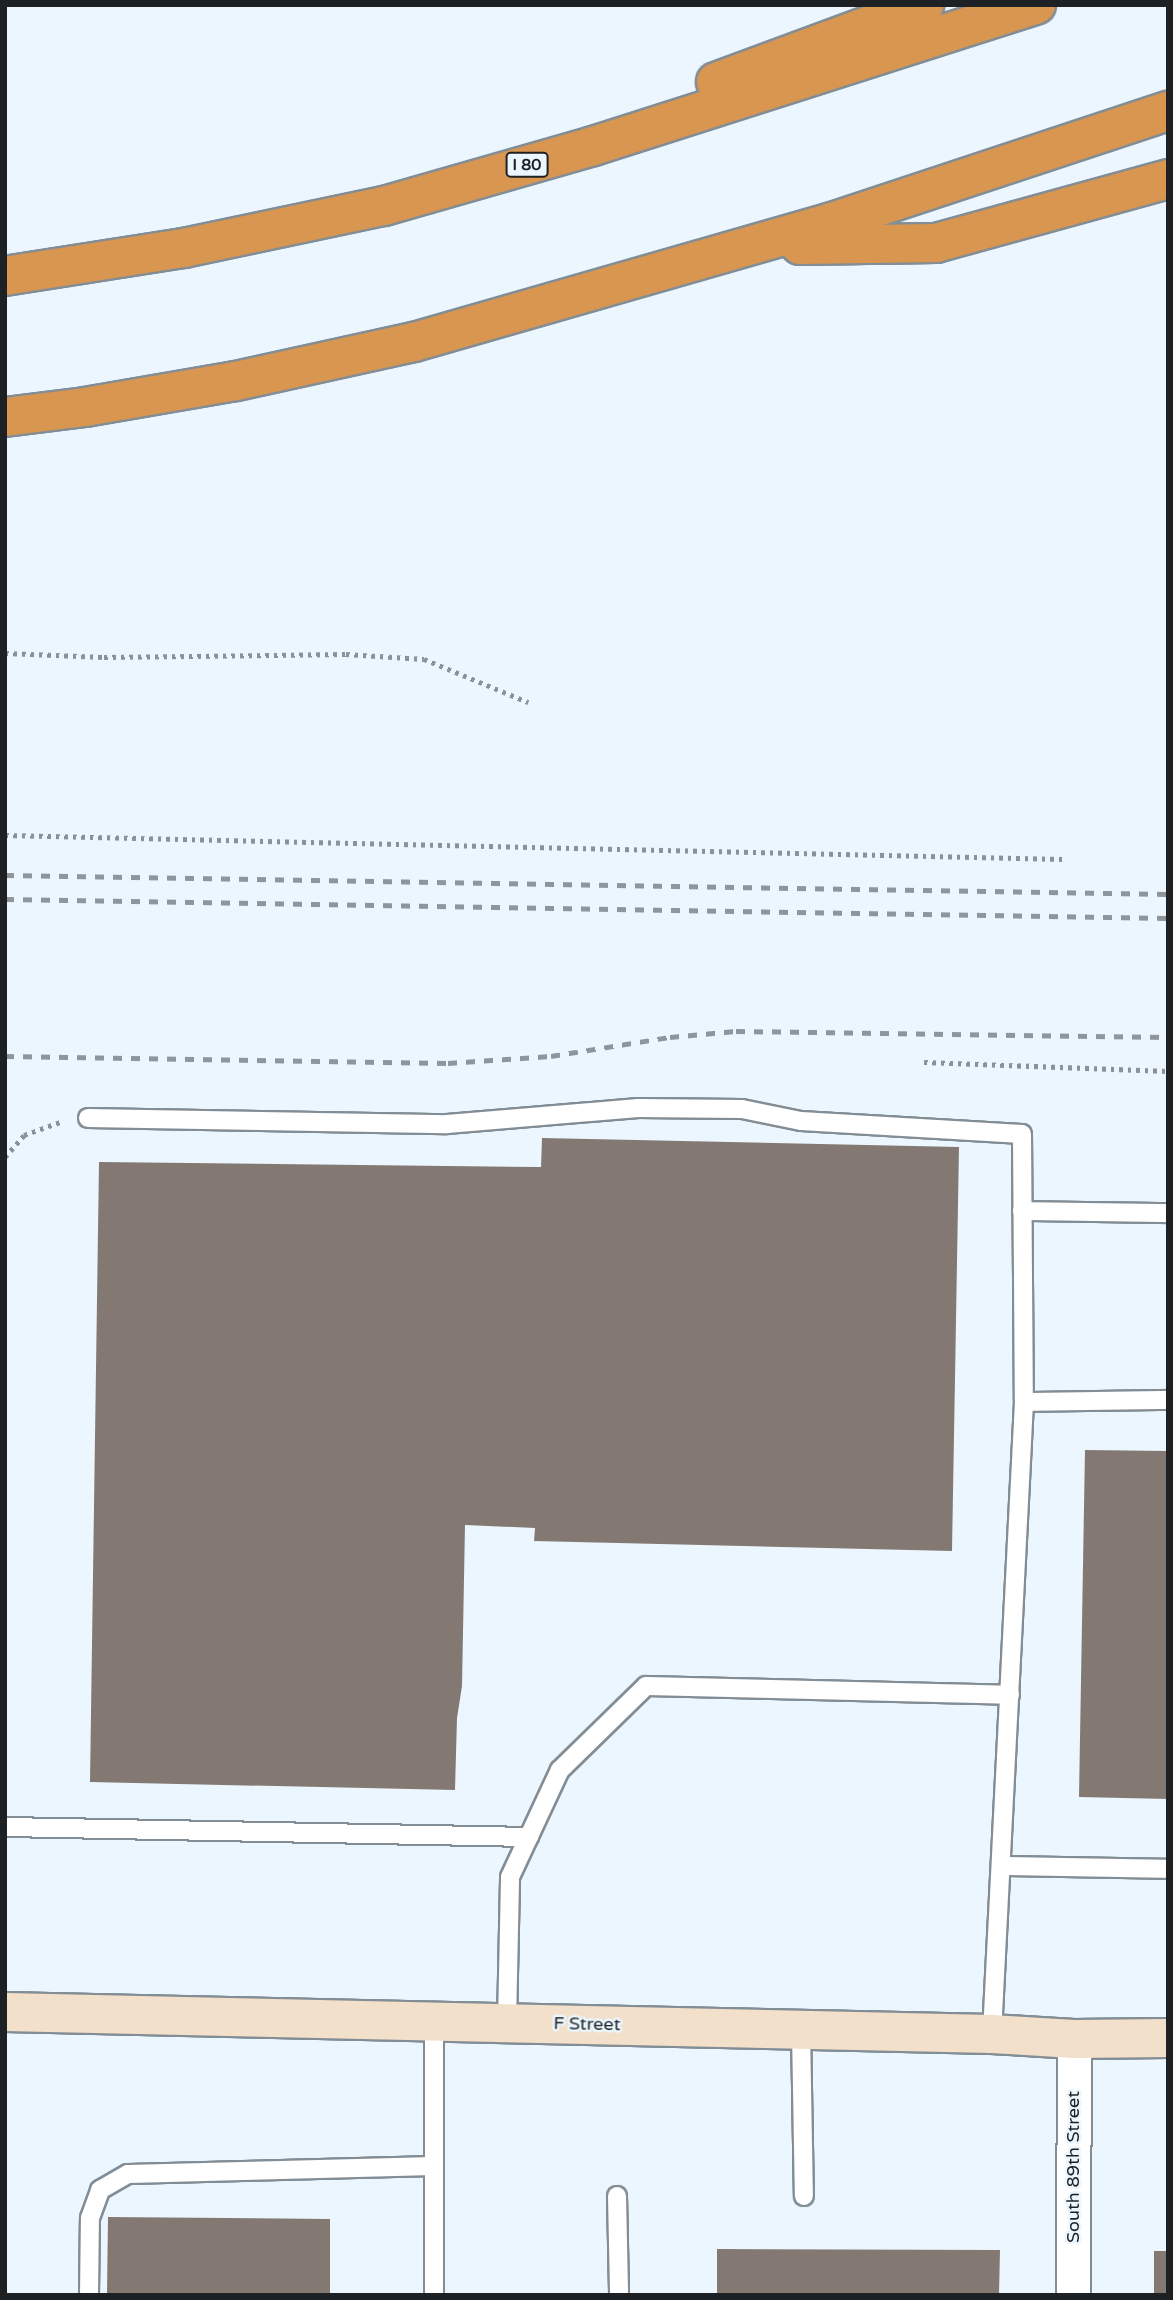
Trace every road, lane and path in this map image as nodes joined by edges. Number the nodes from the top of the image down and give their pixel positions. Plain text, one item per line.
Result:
1 (924, 5) edge
2 (1036, 5) edge
3 (1168, 111) edge
4 (1168, 179) edge
5 (384, 205) junction
6 (756, 245) junction
7 (5, 276) edge
8 (5, 417) edge
9 (5, 653) edge
10 (528, 702) dead end
11 (5, 835) edge
12 (1063, 859) dead end
13 (924, 1062) dead end
14 (1168, 1071) edge
15 (88, 1118) joint
16 (5, 1157) edge
17 (1023, 1210) junction
18 (1168, 1213) edge
19 (1168, 1400) edge
20 (1024, 1402) junction
21 (1010, 1695) junction
22 (5, 1827) edge
23 (529, 1837) junction
24 (1001, 1866) junction
25 (1168, 1869) edge
26 (5, 2012) edge
27 (433, 2021) junction
28 (507, 2022) junction
29 (801, 2029) junction
30 (992, 2034) junction
31 (1168, 2038) edge
32 (1074, 2039) junction
33 (434, 2166) junction
34 (617, 2196) dead end
35 (804, 2196) dead end
36 (89, 2295) edge
37 (434, 2295) edge
38 (619, 2295) edge
39 (1073, 2295) edge

1 - 5 highway
2 - 5 highway, I 80
3 - 6 highway
4 - 6 highway
5 - 7 highway, I 80
6 - 8 highway
9 - 10 path
11 - 12 path
13 - 14 path
15 - 16 path
15 - 17 lane
17 - 18 lane
17 - 20 lane
19 - 20 lane
20 - 21 lane
21 - 23 lane
21 - 24 lane
22 - 23 lane
23 - 28 lane
24 - 25 lane
24 - 30 lane
26 - 27 street, F Street
27 - 28 street, F Street
27 - 33 lane
28 - 29 street, F Street
29 - 30 street, F Street
29 - 35 lane
30 - 32 street, F Street
31 - 32 street, F Street
32 - 39 street, South 89th Street
33 - 36 lane
33 - 37 lane
34 - 38 lane

